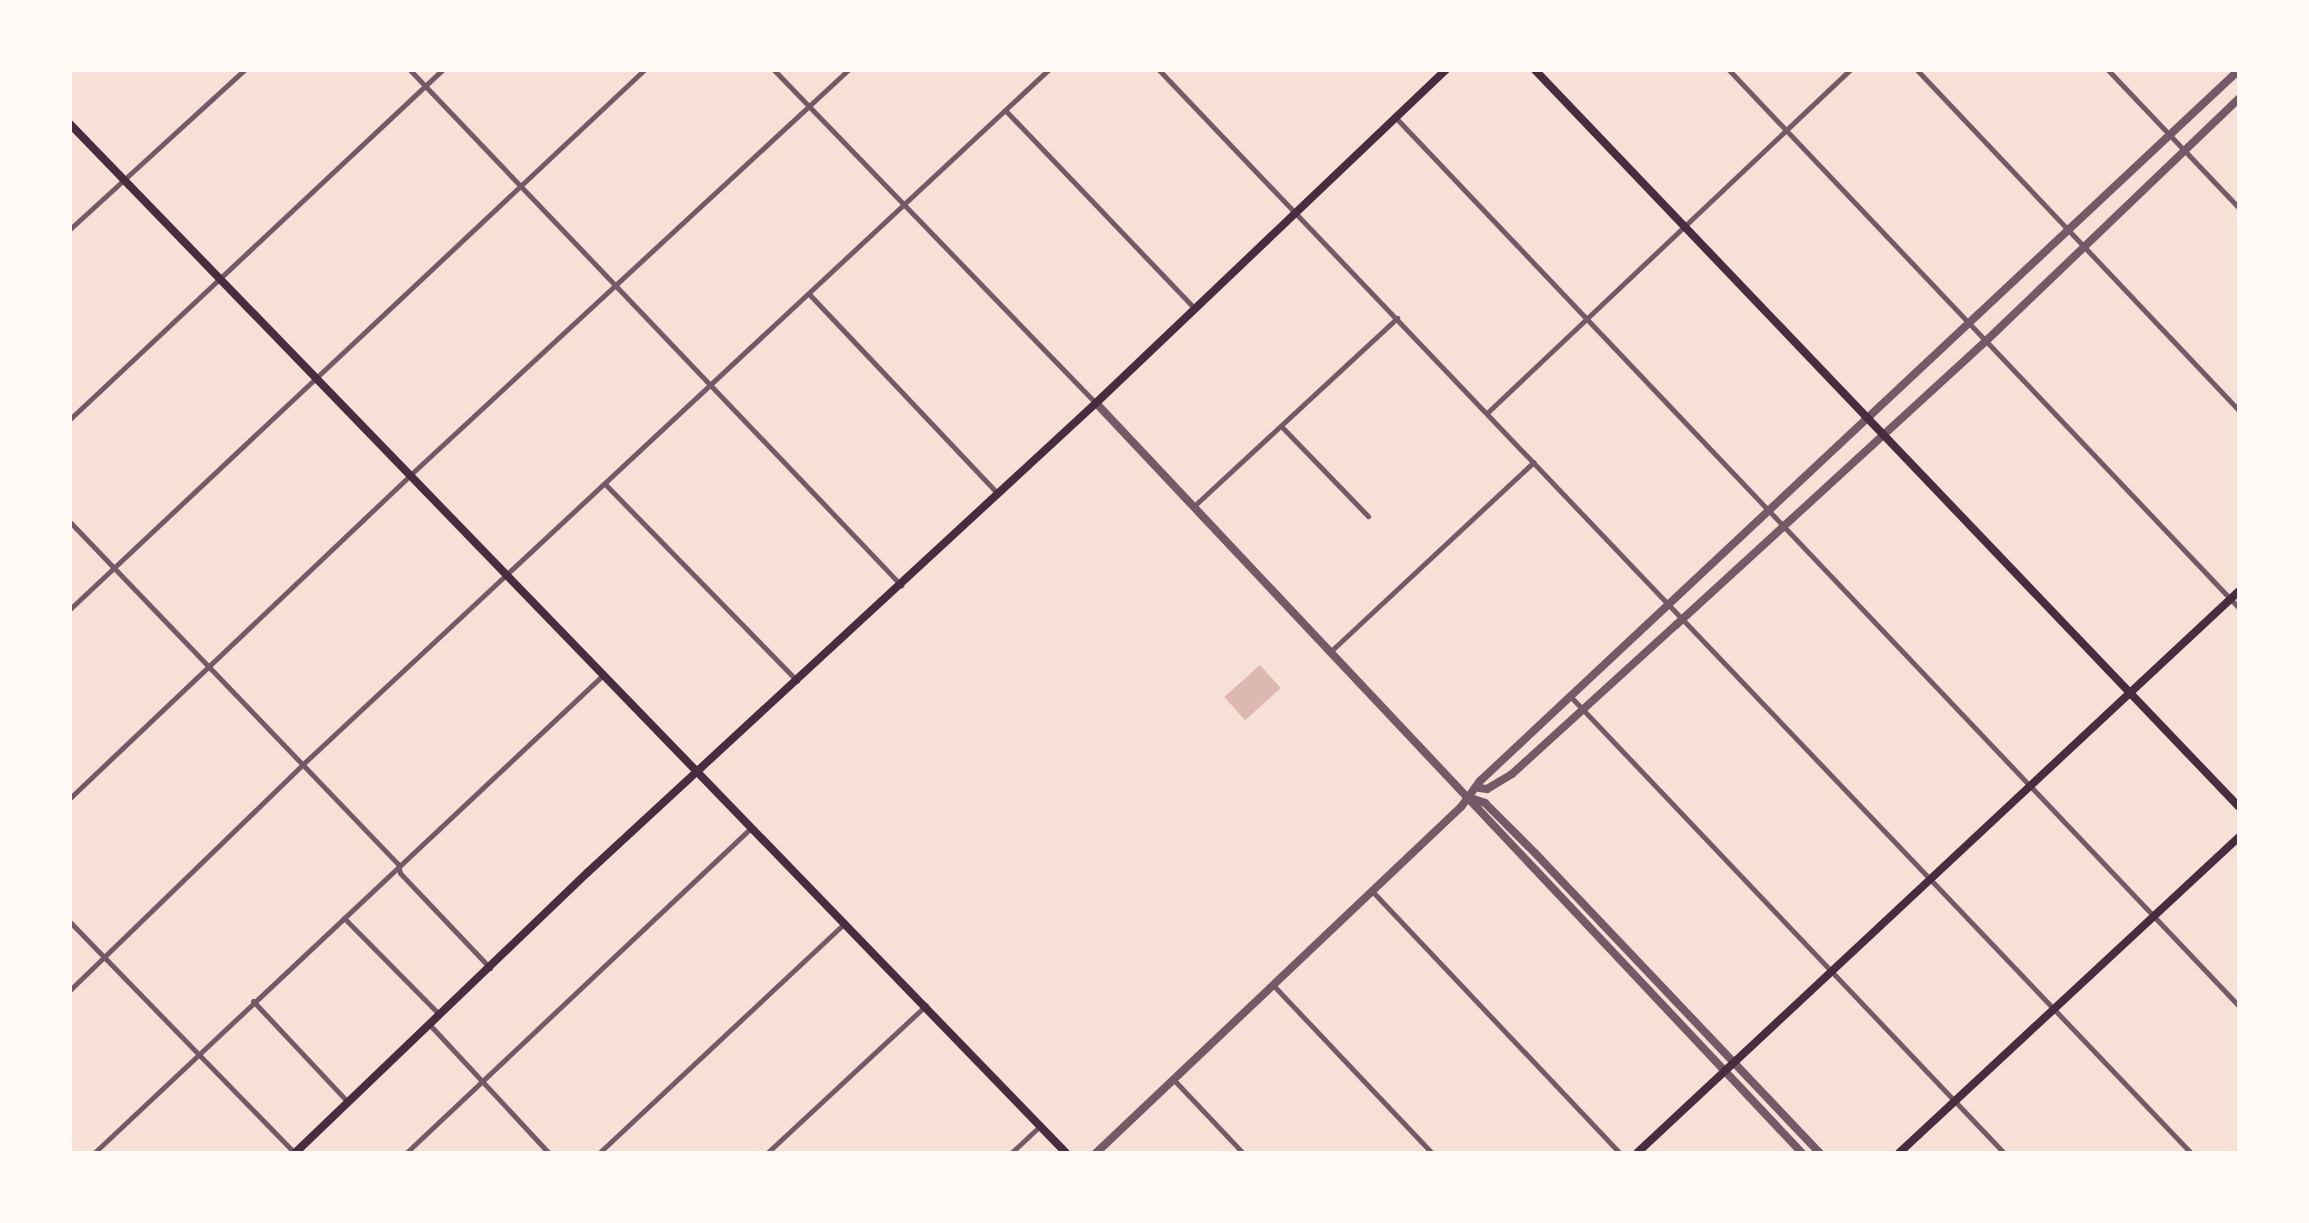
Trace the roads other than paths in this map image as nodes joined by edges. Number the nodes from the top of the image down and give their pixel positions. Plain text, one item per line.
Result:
1 (244, 70) edge
2 (410, 70) edge
3 (442, 70) edge
4 (644, 70) edge
5 (774, 70) edge
6 (848, 70) edge
7 (1048, 70) edge
8 (1160, 70) edge
9 (1446, 70) edge
10 (1535, 70) edge
11 (1729, 70) edge
12 (1850, 70) edge
13 (1917, 70) edge
14 (2108, 70) edge
15 (2239, 70) edge
16 (425, 86) junction
17 (2239, 98) edge
18 (809, 107) junction
19 (1004, 110) junction
20 (1396, 118) junction
21 (70, 124) edge
22 (1786, 131) junction
23 (2170, 135) junction
24 (2184, 150) junction
25 (122, 179) junction
26 (518, 186) junction
27 (905, 205) junction
28 (2239, 208) edge
29 (1297, 213) junction
30 (1687, 226) junction
31 (70, 229) edge
32 (2070, 229) junction
33 (2085, 245) junction
34 (218, 279) junction
35 (616, 287) junction
36 (809, 294) junction
37 (1195, 310) junction
38 (1397, 318) junction
39 (1586, 321) junction
40 (1969, 323) junction
41 (1986, 340) junction
42 (313, 379) junction
43 (711, 386) junction
44 (1096, 403) junction
45 (2239, 410) edge
46 (1488, 412) junction
47 (1870, 417) junction
48 (70, 419) edge
49 (1282, 427) junction
50 (1884, 432) junction
51 (1534, 462) junction
52 (408, 477) junction
53 (605, 484) junction
54 (998, 494) junction
55 (1194, 506) junction
56 (1770, 510) junction
57 (1368, 516) dead end
58 (70, 522) edge
59 (1784, 524) junction
60 (114, 568) junction
61 (504, 575) junction
62 (901, 585) junction
63 (2239, 591) edge
64 (2231, 599) junction
65 (1671, 603) junction
66 (2239, 608) edge
67 (70, 610) edge
68 (1684, 617) junction
69 (1331, 651) junction
70 (211, 667) junction
71 (602, 676) junction
72 (797, 681) junction
73 (2130, 693) junction
74 (1570, 696) junction
75 (1583, 709) junction
76 (303, 764) junction
77 (696, 774) junction
78 (2030, 786) junction
79 (1479, 788) junction
80 (70, 798) edge
81 (1470, 798) junction
82 (2239, 807) edge
83 (751, 828) junction
84 (2239, 837) edge
85 (398, 864) junction
86 (1931, 877) junction
87 (1372, 891) junction
88 (1584, 905) junction
89 (1574, 914) junction
90 (2154, 916) junction
91 (344, 918) junction
92 (70, 922) edge
93 (846, 922) junction
94 (104, 958) junction
95 (490, 968) junction
96 (1831, 969) junction
97 (1655, 980) junction
98 (1272, 985) junction
99 (70, 990) edge
100 (1645, 990) junction
101 (253, 1001) junction
102 (927, 1005) junction
103 (2239, 1006) edge
104 (2054, 1008) junction
105 (439, 1014) junction
106 (429, 1024) junction
107 (200, 1055) junction
108 (1733, 1062) junction
109 (1722, 1072) junction
110 (1173, 1080) junction
111 (482, 1082) junction
112 (1954, 1101) junction
113 (349, 1103) junction
114 (1040, 1125) junction
115 (94, 1153) edge
116 (295, 1153) edge
117 (406, 1153) edge
118 (549, 1153) edge
119 (599, 1153) edge
120 (767, 1153) edge
121 (1010, 1153) edge
122 (1066, 1153) edge
123 (1096, 1153) edge
124 (1243, 1153) edge
125 (1432, 1153) edge
126 (1620, 1153) edge
127 (1637, 1153) edge
128 (1802, 1153) edge
129 (1820, 1153) edge
130 (1899, 1153) edge
131 (2004, 1153) edge
132 (2191, 1153) edge

1 - 25 street
2 - 16 street
3 - 16 street
4 - 26 street
5 - 18 street
6 - 18 street
7 - 19 street
8 - 29 street
9 - 20 main road
10 - 30 main road
11 - 22 street
12 - 22 street
13 - 32 street
14 - 23 street
15 - 23 street
16 - 26 street
16 - 34 street
17 - 24 street
18 - 27 street
18 - 35 street
19 - 27 street
19 - 37 street
20 - 29 main road
20 - 39 street
21 - 25 main road
22 - 30 street
22 - 40 street
23 - 24 street
23 - 32 street
24 - 28 street
24 - 33 street
25 - 31 street
25 - 34 main road
26 - 35 street
26 - 42 street
27 - 36 street
27 - 44 street
29 - 37 main road
29 - 38 street
30 - 39 street
30 - 47 main road
32 - 33 street
32 - 40 street
33 - 41 street
33 - 45 street
34 - 42 main road
34 - 48 street
35 - 43 street
35 - 52 street
36 - 43 street
36 - 54 street
37 - 44 main road
38 - 46 street
38 - 49 street
39 - 46 street
39 - 56 street
40 - 41 street
40 - 47 street
41 - 50 street
41 - 64 street
42 - 52 main road
42 - 60 street
43 - 53 street
43 - 62 street
44 - 54 main road
44 - 55 street
46 - 51 street
47 - 50 main road
47 - 56 street
49 - 55 street
49 - 57 street
50 - 59 street
50 - 73 main road
51 - 65 street
51 - 69 street
52 - 61 main road
52 - 70 street
53 - 61 street
53 - 72 street
54 - 62 main road
55 - 69 street
56 - 59 street
56 - 65 street
58 - 60 street
59 - 68 street
59 - 78 street
60 - 67 street
60 - 70 street
61 - 71 main road
61 - 76 street
62 - 72 main road
63 - 64 main road
64 - 66 street
64 - 73 main road
65 - 68 street
65 - 74 street
68 - 75 street
68 - 86 street
69 - 81 street
70 - 76 street
70 - 80 street
71 - 77 main road
71 - 85 street
72 - 77 main road
73 - 78 main road
73 - 82 main road
74 - 75 street
74 - 79 street
75 - 79 street
75 - 96 street
76 - 85 street
76 - 94 street
77 - 83 main road
77 - 95 main road
78 - 86 main road
78 - 90 street
79 - 81 street
81 - 87 street
81 - 88 street
81 - 89 street
83 - 93 main road
83 - 111 street
84 - 90 main road
85 - 91 street
85 - 95 street
86 - 96 main road
86 - 104 street
87 - 98 street
87 - 126 street
88 - 89 street
88 - 97 street
89 - 100 street
90 - 103 street
90 - 104 main road
91 - 101 street
91 - 105 street
92 - 94 street
93 - 102 main road
93 - 119 street
94 - 99 street
94 - 107 street
95 - 105 main road
96 - 108 main road
96 - 112 street
97 - 100 street
97 - 108 street
98 - 110 street
98 - 125 street
100 - 109 street
101 - 107 street
101 - 113 street
102 - 114 main road
102 - 120 street
104 - 112 main road
104 - 132 street
105 - 106 main road
106 - 111 street
106 - 113 main road
107 - 115 street
107 - 116 street
108 - 109 main road
108 - 129 street
109 - 127 main road
109 - 128 street
110 - 123 street
110 - 124 street
111 - 117 street
111 - 118 street
112 - 130 main road
112 - 131 street
113 - 116 main road
114 - 121 street
114 - 122 main road

